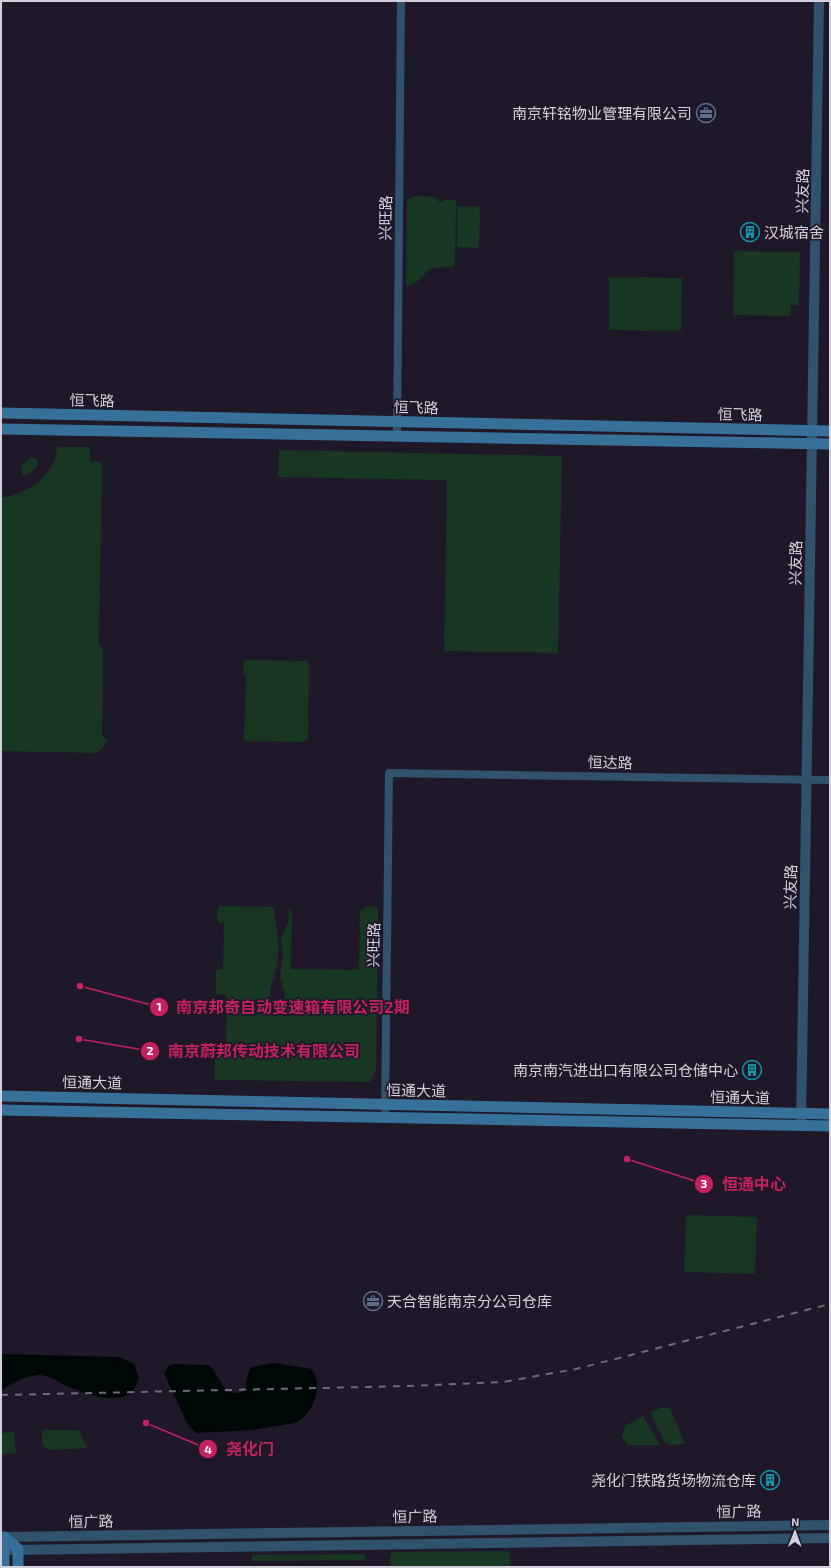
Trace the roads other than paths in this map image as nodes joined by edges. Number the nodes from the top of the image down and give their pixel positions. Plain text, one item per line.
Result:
1 (401, 1) edge
2 (819, 1) edge
3 (1, 413) edge
4 (397, 421) junction
5 (1, 429) edge
6 (813, 430) junction
7 (830, 431) edge
8 (397, 435) junction
9 (813, 444) junction
10 (830, 444) edge
11 (389, 773) joint
12 (806, 780) junction
13 (830, 780) edge
14 (1, 1096) edge
15 (385, 1105) junction
16 (1, 1110) edge
17 (802, 1113) junction
18 (830, 1114) edge
19 (385, 1118) junction
20 (801, 1125) junction
21 (830, 1126) edge
22 (830, 1525) edge
23 (3, 1537) edge
24 (830, 1538) edge
25 (18, 1549) junction
26 (3, 1550) edge
27 (4, 1567) edge
28 (18, 1567) edge

1 - 4 street, 兴旺路
2 - 6 street, 兴友路
3 - 4 main road, 恒飞路
4 - 6 main road, 恒飞路
4 - 8 street, 兴旺路
5 - 8 main road, 恒飞路
6 - 7 main road, 恒飞路
6 - 9 street, 兴友路
8 - 9 main road, 恒飞路
9 - 10 main road, 恒飞路
9 - 12 street, 兴友路
11 - 12 street, 恒达路
11 - 15 street, 兴旺路
12 - 13 street, 恒达路
12 - 17 street, 兴友路
14 - 15 main road, 恒通大道
15 - 17 main road, 恒通大道
15 - 19 street, 兴旺路
16 - 19 main road, 恒通大道
17 - 18 main road, 恒通大道
17 - 20 street, 兴友路
19 - 20 main road, 恒通大道
20 - 21 main road, 恒通大道
22 - 23 street, 恒广路
23 - 25 main road
23 - 26 main road
24 - 25 street, 恒广路
25 - 26 street, 恒广路
25 - 28 main road
26 - 27 main road

